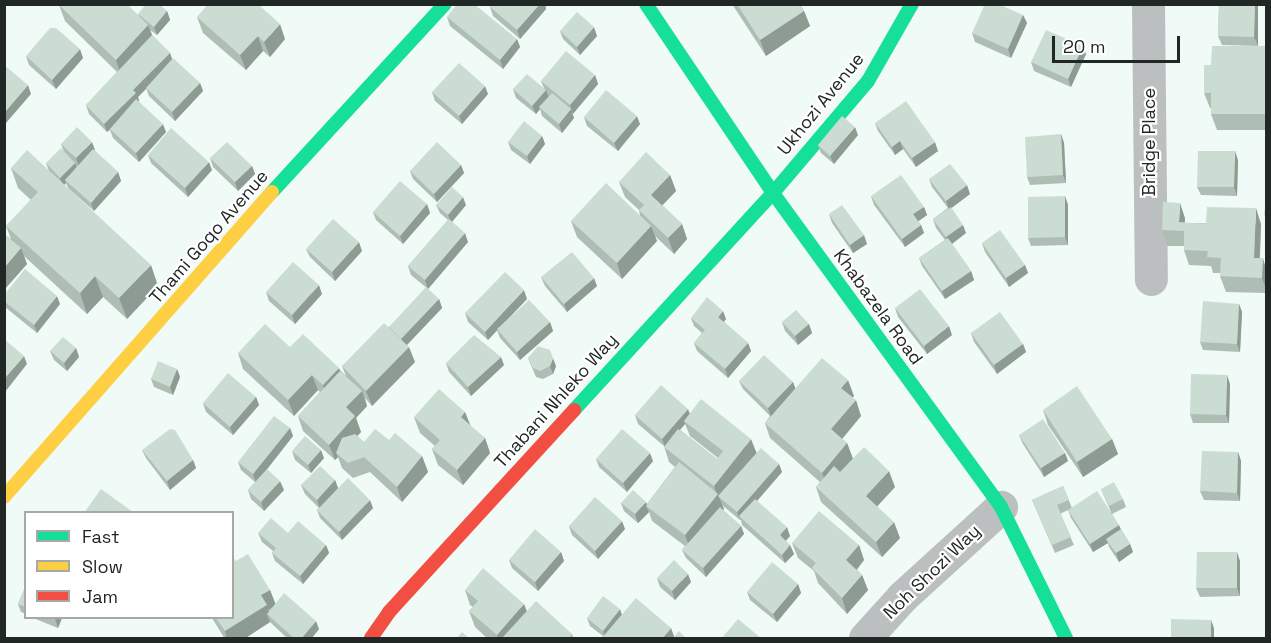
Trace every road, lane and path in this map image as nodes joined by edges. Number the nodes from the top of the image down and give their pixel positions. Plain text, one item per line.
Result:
1 (445, 4) edge
2 (646, 4) edge
3 (912, 4) edge
4 (1148, 4) edge
5 (773, 193) junction
6 (1150, 279) dead end
7 (4, 497) edge
8 (1001, 507) junction
9 (370, 639) edge
10 (865, 639) edge
11 (1066, 639) edge

1 - 7 street, Thami Goqo Avenue
2 - 5 street, Khabazela Road
3 - 5 street, Ukhozi Avenue
4 - 6 street, Bridge Place
5 - 8 street, Khabazela Road
5 - 9 street, Thabani Nhleko Way
8 - 10 street, Noh Shozi Way
8 - 11 street, Khabazela Road

